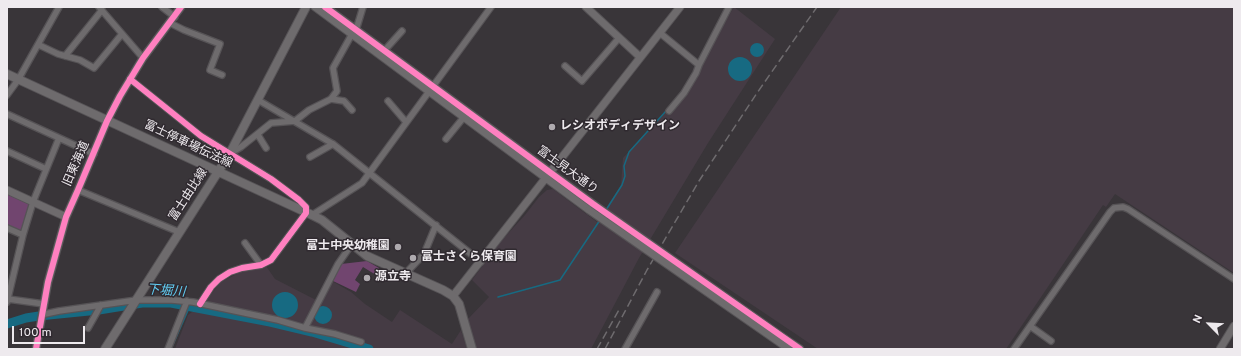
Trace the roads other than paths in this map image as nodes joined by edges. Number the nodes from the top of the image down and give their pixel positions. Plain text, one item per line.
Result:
1 (59, 7) edge
2 (162, 7) edge
3 (181, 7) edge
4 (306, 7) edge
5 (315, 7) edge
6 (325, 7) edge
7 (363, 7) edge
8 (491, 7) edge
9 (680, 7) edge
10 (729, 7) edge
11 (589, 8) edge
12 (100, 9) edge
13 (172, 20) junction
14 (402, 30) dead end
15 (354, 32) junction
16 (660, 33) junction
17 (122, 34) junction
18 (619, 38) junction
19 (39, 45) junction
20 (384, 51) junction
21 (65, 56) junction
22 (640, 57) junction
23 (143, 58) junction
24 (699, 65) junction
25 (565, 66) dead end
26 (7, 74) edge
27 (222, 75) dead end
28 (130, 79) junction
29 (18, 80) junction
30 (431, 89) junction
31 (7, 95) edge
32 (331, 99) junction
33 (258, 100) junction
34 (388, 101) dead end
35 (352, 110) dead end
36 (669, 111) dead end
37 (7, 114) edge
38 (464, 117) junction
39 (107, 121) junction
40 (295, 121) junction
41 (406, 122) junction
42 (258, 135) junction
43 (59, 138) junction
44 (446, 139) dead end
45 (333, 144) junction
46 (266, 148) dead end
47 (7, 151) edge
48 (230, 153) junction
49 (94, 154) junction
50 (310, 157) dead end
51 (46, 169) junction
52 (369, 172) junction
53 (218, 173) junction
54 (549, 176) junction
55 (7, 190) edge
56 (78, 190) junction
57 (33, 202) junction
58 (309, 214) junction
59 (66, 217) junction
60 (436, 225) junction
61 (9, 228) edge
62 (179, 232) junction
63 (23, 235) junction
64 (7, 236) edge
65 (245, 243) dead end
66 (352, 244) junction
67 (481, 262) junction
68 (261, 265) junction
69 (406, 273) junction
70 (1234, 279) edge
71 (657, 292) dead end
72 (454, 296) junction
73 (8, 300) edge
74 (137, 300) junction
75 (187, 301) junction
76 (44, 304) junction
77 (200, 304) junction
78 (101, 305) junction
79 (42, 315) junction
80 (1030, 326) junction
81 (1234, 326) edge
82 (88, 328) dead end
83 (305, 328) junction
84 (1051, 341) dead end
85 (362, 342) dead end
86 (783, 342) junction
87 (36, 349) edge
88 (105, 349) edge
89 (168, 349) edge
90 (472, 349) edge
91 (625, 349) edge
92 (788, 349) edge
93 (800, 349) edge
94 (1014, 349) edge
95 (1220, 349) edge

1 - 19 street
2 - 13 street
3 - 13 street, 旧東海道
4 - 33 main road, 富士由比線
5 - 15 street, 富士見大通り
6 - 15 street, 富士見大通り
7 - 15 street
8 - 30 street
9 - 16 street
10 - 24 street
11 - 18 street
12 - 17 street
12 - 21 street
13 - 23 street, 旧東海道
13 - 27 street
14 - 20 street
15 - 20 street, 富士見大通り
15 - 30 street, 富士見大通り
15 - 32 street
16 - 22 street
16 - 24 street
17 - 21 street
17 - 23 street
18 - 22 street
18 - 25 street
19 - 21 street
19 - 29 street
20 - 30 street, 富士見大通り
22 - 54 street
23 - 28 street, 旧東海道
24 - 36 street
26 - 29 main road, 富士停車場伝法線
28 - 39 street, 旧東海道
28 - 48 street
29 - 31 street
29 - 39 main road, 富士停車場伝法線
30 - 38 street, 富士見大通り
30 - 41 street
30 - 54 street, 富士見大通り
32 - 35 street
32 - 40 street
33 - 40 street
33 - 48 main road, 富士由比線
34 - 41 street
37 - 43 street
38 - 44 street
38 - 54 street, 富士見大通り
39 - 49 street, 旧東海道
39 - 53 main road, 富士停車場伝法線
40 - 42 street
40 - 45 street
41 - 52 street
42 - 46 street
42 - 48 street
43 - 49 street
43 - 51 street
45 - 50 street
45 - 52 street
47 - 51 street
48 - 53 main road, 富士由比線
48 - 58 street
49 - 56 street, 旧東海道
51 - 57 street
52 - 58 street
52 - 60 street
53 - 58 main road, 富士停車場伝法線
53 - 62 main road, 富士由比線
54 - 67 street
54 - 86 street, 富士見大通り, bridge
55 - 57 street
56 - 59 street, 旧東海道
56 - 62 street
57 - 59 street
57 - 63 street
58 - 66 main road, 富士停車場伝法線
58 - 68 street
59 - 76 street, 旧東海道
60 - 67 street
60 - 69 street
61 - 63 street
61 - 64 street
62 - 74 main road, 富士由比線
63 - 73 street
65 - 68 street
66 - 69 main road, 富士停車場伝法線
66 - 83 street
67 - 72 street
68 - 77 street
69 - 72 main road, 富士停車場伝法線
70 - 80 street
71 - 91 street
72 - 90 main road
73 - 76 street
74 - 75 street
74 - 78 street
74 - 88 main road, 富士由比線
75 - 77 street
75 - 89 street
76 - 79 street, 旧東海道
77 - 83 street
78 - 79 street
78 - 82 street
79 - 87 street, 旧東海道
80 - 84 street
80 - 94 street
81 - 95 street
83 - 85 street
86 - 92 street, 富士見大通り
86 - 93 street, 富士見大通り

